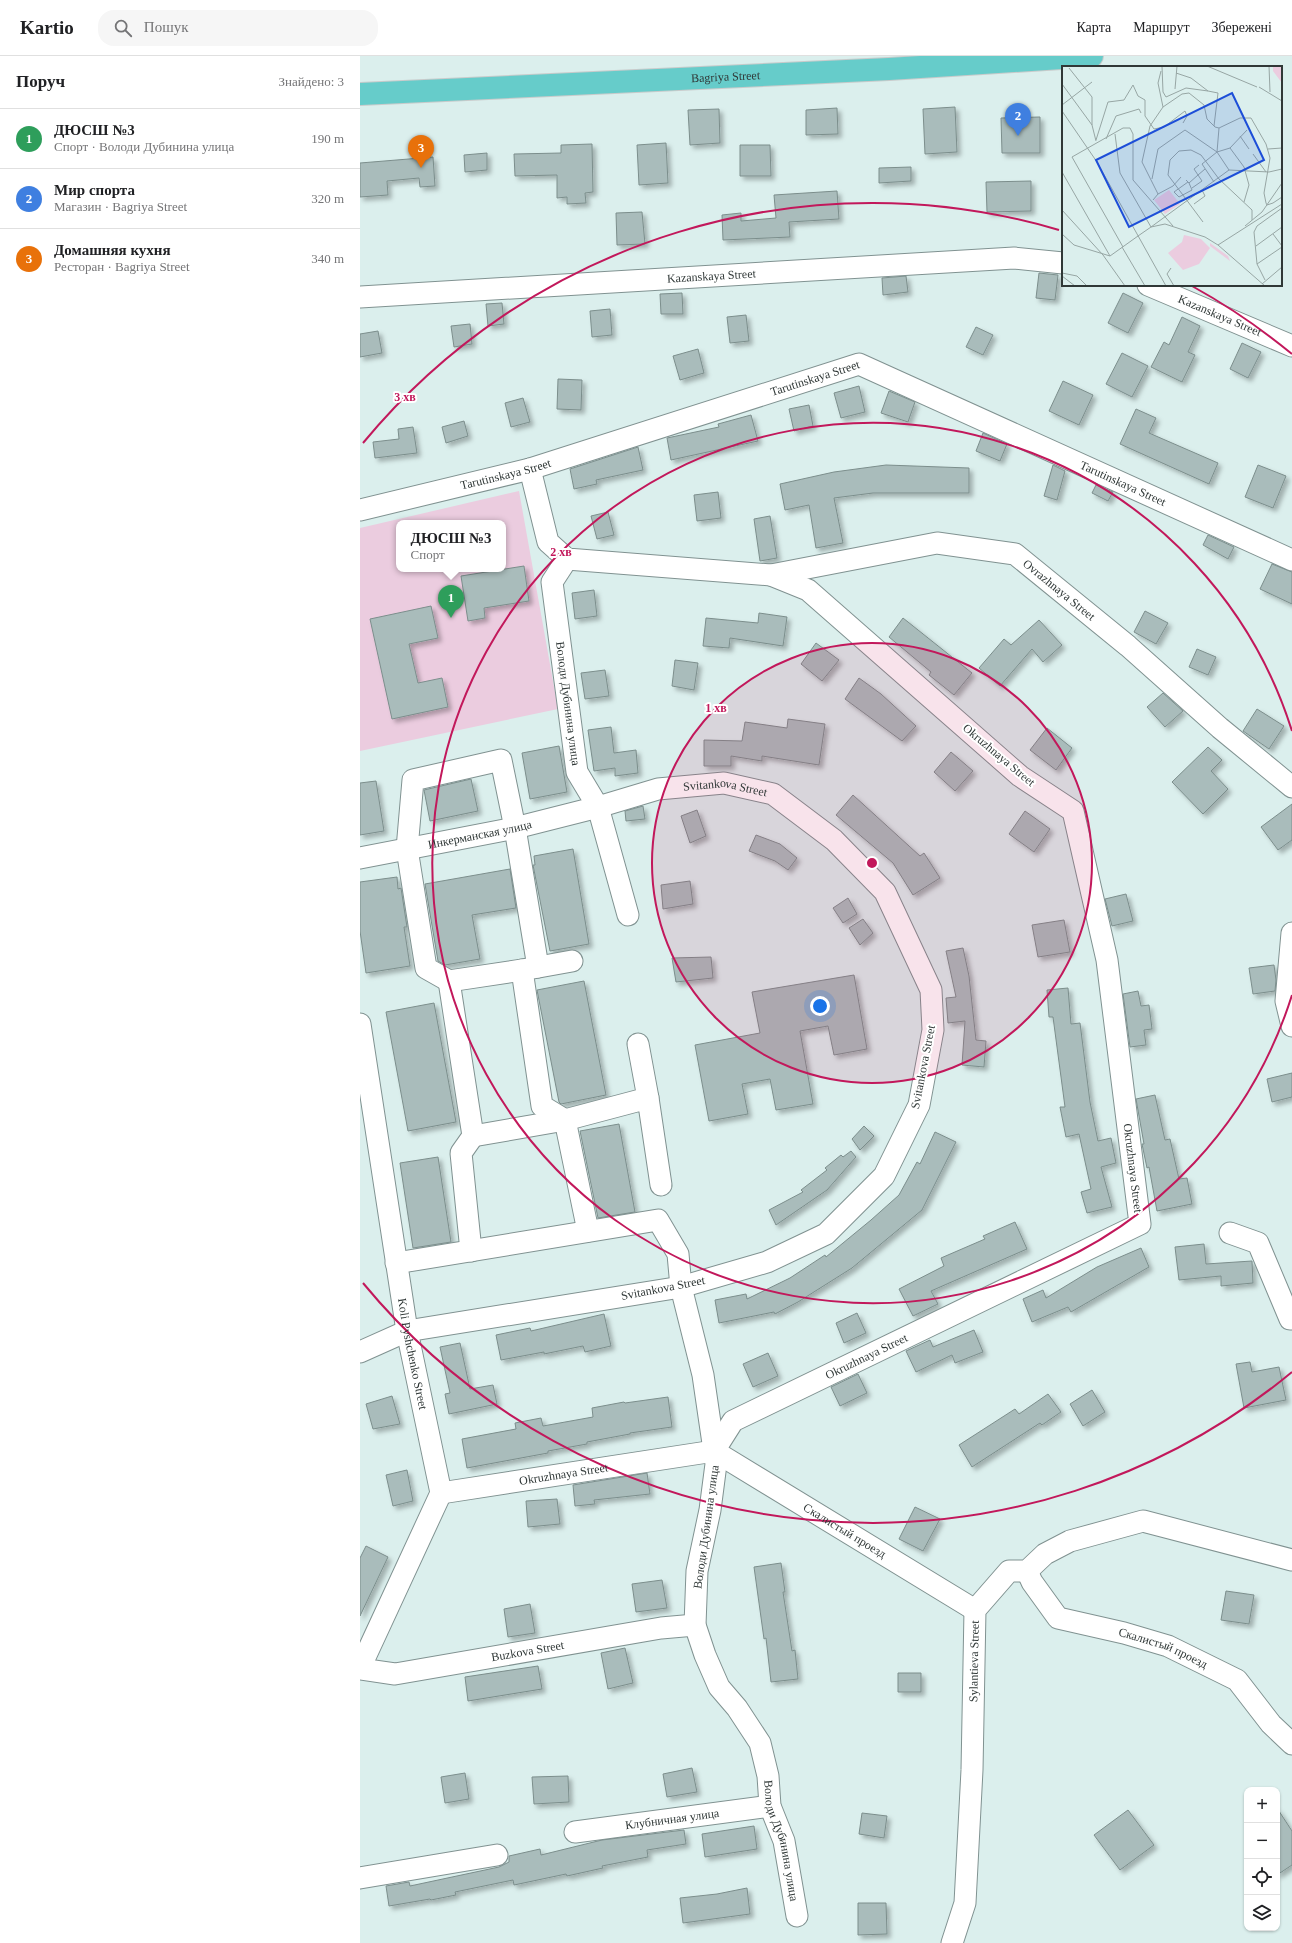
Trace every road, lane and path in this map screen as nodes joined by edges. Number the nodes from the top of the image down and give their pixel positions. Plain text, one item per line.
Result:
1 (1092, 56) edge
2 (360, 94) edge
3 (1062, 263) edge
4 (1150, 286) edge
5 (360, 297) edge
6 (1292, 346) edge
7 (530, 469) junction
8 (360, 510) edge
9 (567, 559) junction
10 (1292, 560) edge
11 (771, 575) junction
12 (1292, 787) edge
13 (598, 807) junction
14 (515, 828) junction
15 (407, 849) junction
16 (360, 858) edge
17 (628, 914) dead end
18 (1292, 933) edge
19 (572, 961) dead end
20 (530, 968) junction
21 (449, 981) junction
22 (360, 1024) edge
23 (1292, 1026) edge
24 (638, 1044) dead end
25 (364, 1077) edge
26 (648, 1098) junction
27 (565, 1120) junction
28 (473, 1136) junction
29 (661, 1184) dead end
30 (588, 1231) junction
31 (1230, 1233) dead end
32 (471, 1251) junction
33 (396, 1263) junction
34 (682, 1288) junction
35 (1292, 1319) edge
36 (407, 1331) junction
37 (360, 1352) edge
38 (714, 1451) junction
39 (441, 1493) junction
40 (1292, 1560) edge
41 (1027, 1571) junction
42 (975, 1610) junction
43 (695, 1625) junction
44 (360, 1668) edge
45 (1292, 1744) edge
46 (770, 1806) junction
47 (575, 1832) dead end
48 (497, 1855) dead end
49 (360, 1878) edge
50 (797, 1916) dead end
51 (952, 1943) edge

1 - 2 main road, Bagriya Street
3 - 5 street, Kazanskaya Street
4 - 6 street, Kazanskaya Street
7 - 8 street, Tarutinskaya Street
7 - 9 street
7 - 10 street, Tarutinskaya Street
9 - 11 street
9 - 13 street, Володи Дубинина улица
11 - 12 street, Ovrazhnaya Street
11 - 38 street, Okruzhnaya Street
13 - 14 street, Инкерманская улица
13 - 17 street, Володи Дубинина улица
13 - 34 street, Svitankova Street
14 - 15 street, Инкерманская улица
14 - 15 street
14 - 20 street
15 - 16 street, Инкерманская улица
15 - 21 street
18 - 23 street
19 - 20 street
20 - 21 street
20 - 27 street
21 - 28 street
22 - 25 street, Koli Pyshchenko Street
24 - 26 street
25 - 33 street, Koli Pyshchenko Street
26 - 27 street
26 - 29 street
27 - 28 street
27 - 30 street
28 - 32 street
30 - 32 street
30 - 34 street, Володи Дубинина улица
31 - 35 street
32 - 33 street
33 - 36 street, Koli Pyshchenko Street
34 - 36 street, Svitankova Street
34 - 38 street, Володи Дубинина улица
36 - 37 street, Svitankova Street
36 - 39 street, Koli Pyshchenko Street
38 - 39 street, Okruzhnaya Street
38 - 42 street, Скалистый проезд
38 - 43 street, Володи Дубинина улица
39 - 44 street
40 - 41 street
41 - 42 street, Sylantieva Street
41 - 45 street, Скалистый проезд
42 - 51 street, Sylantieva Street
43 - 44 street, Buzkova Street
43 - 46 street, Володи Дубинина улица
46 - 47 street, Клубничная улица
46 - 50 street, Володи Дубинина улица
48 - 49 street

